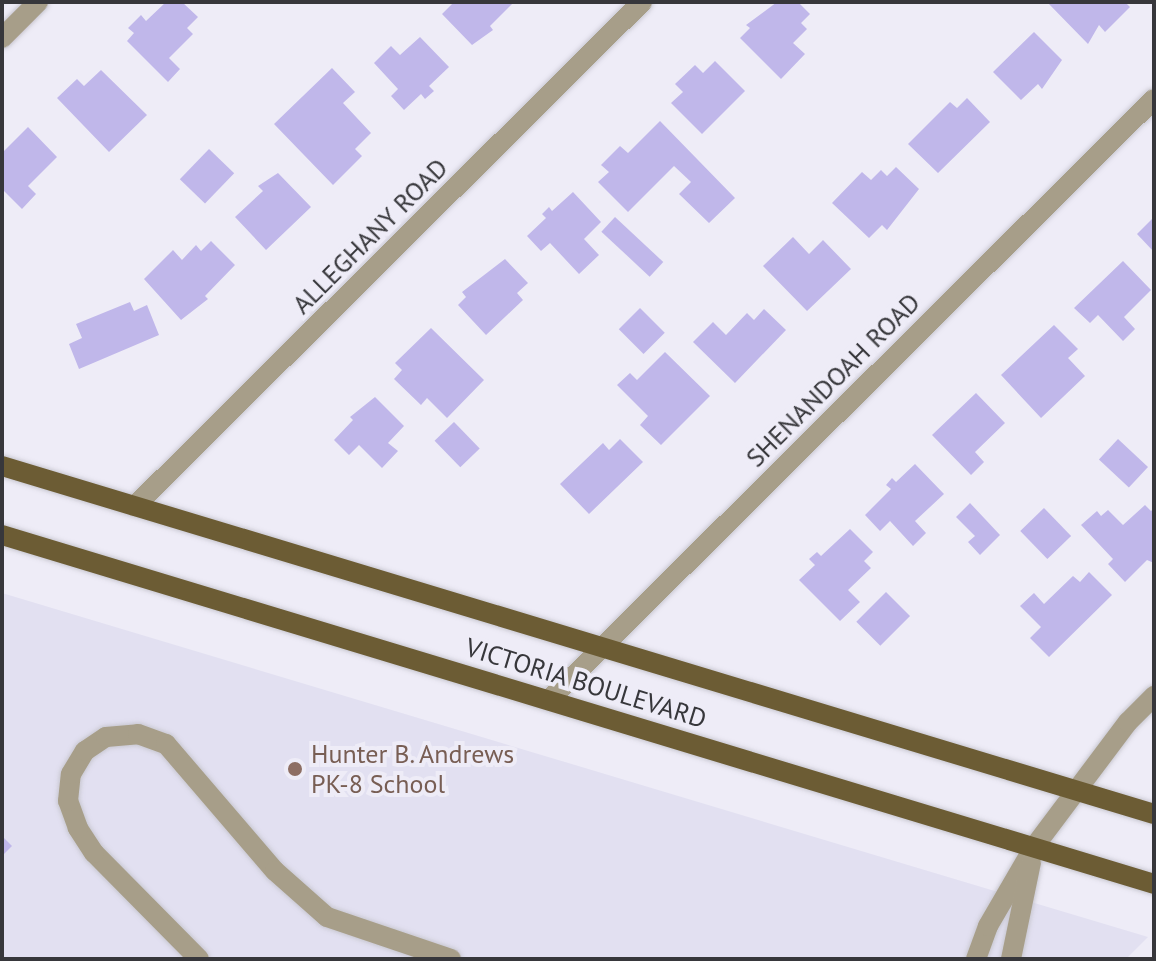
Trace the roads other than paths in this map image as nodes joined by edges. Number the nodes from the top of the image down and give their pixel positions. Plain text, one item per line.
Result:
1 (38, 2) edge
2 (642, 2) edge
3 (2, 38) edge
4 (1154, 99) edge
5 (2, 466) edge
6 (135, 506) junction
7 (2, 535) edge
8 (600, 649) junction
9 (1154, 696) edge
10 (550, 699) junction
11 (1077, 791) junction
12 (1154, 814) edge
13 (1034, 847) junction
14 (1154, 884) edge
15 (199, 959) edge
16 (451, 959) edge
17 (976, 959) edge
18 (1011, 959) edge

1 - 3 street
2 - 6 street, ALLEGHANY ROAD
4 - 8 street, SHENANDOAH ROAD
5 - 6 main road, VICTORIA BOULEVARD
6 - 8 main road, VICTORIA BOULEVARD
7 - 10 main road, VICTORIA BOULEVARD
8 - 10 street, SHENANDOAH ROAD
8 - 11 main road, VICTORIA BOULEVARD
9 - 11 street
10 - 13 main road, VICTORIA BOULEVARD
11 - 12 main road, VICTORIA BOULEVARD
11 - 13 street
13 - 14 main road, VICTORIA BOULEVARD
13 - 17 street
13 - 18 street
15 - 16 street

